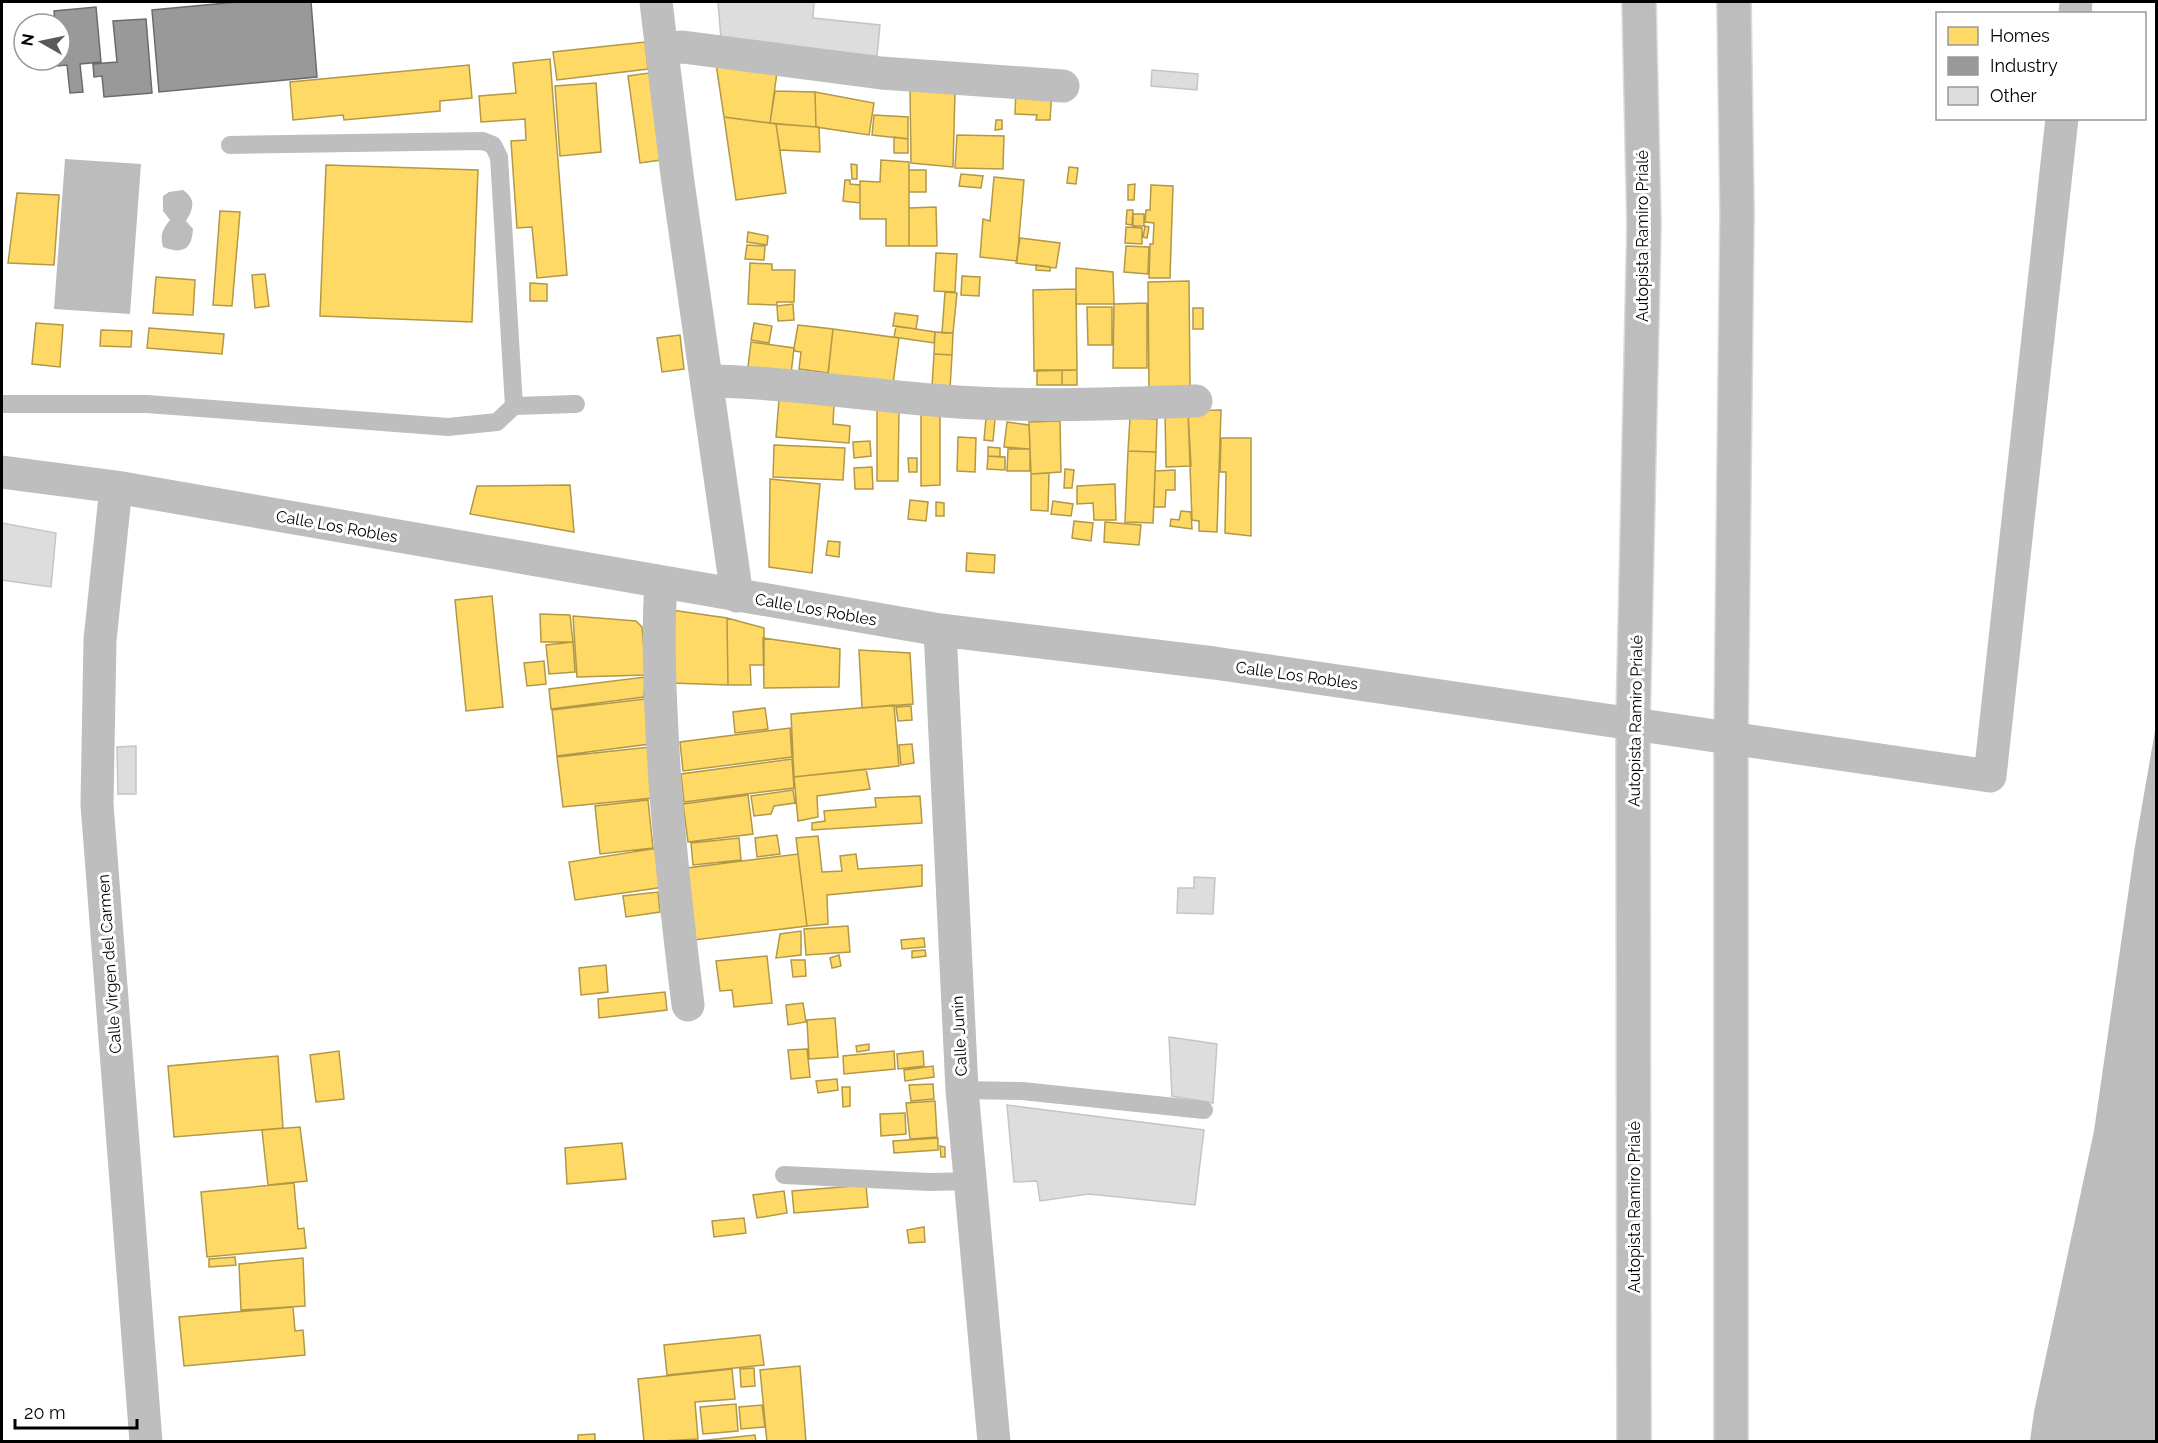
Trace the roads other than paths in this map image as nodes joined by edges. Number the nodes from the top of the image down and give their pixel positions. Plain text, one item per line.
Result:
1 (656, 2) edge
2 (1639, 2) edge
3 (1734, 2) edge
4 (661, 50) junction
5 (1063, 86) dead end
6 (2062, 120) edge
7 (230, 145) dead end
8 (708, 381) junction
9 (1196, 401) dead end
10 (2, 404) edge
11 (576, 404) dead end
12 (514, 406) junction
13 (2, 472) edge
14 (116, 487) junction
15 (661, 583) junction
16 (737, 596) junction
17 (940, 630) junction
18 (1633, 723) junction
19 (1731, 738) junction
20 (688, 1005) dead end
21 (962, 1090) junction
22 (1204, 1110) dead end
23 (784, 1175) dead end
24 (970, 1181) junction
25 (147, 1442) edge
26 (994, 1442) edge
27 (1634, 1442) edge
28 (1731, 1442) edge

1 - 4 street
2 - 18 highway, Autopista Ramiro Prialé
3 - 19 highway
4 - 5 street
4 - 8 street
6 - 19 street, Calle Los Robles
7 - 12 lane
8 - 9 street
8 - 16 street
10 - 12 lane
11 - 12 lane
13 - 14 street, Calle Los Robles
14 - 15 street, Calle Los Robles
14 - 25 street, Calle Virgen del Carmen
15 - 16 street, Calle Los Robles
15 - 20 street
16 - 17 street, Calle Los Robles
17 - 18 street, Calle Los Robles
17 - 21 street, Calle Junín
18 - 19 street, Calle Los Robles
18 - 27 highway, Autopista Ramiro Prialé
19 - 28 highway
21 - 22 lane
21 - 24 street, Calle Junín
23 - 24 lane
24 - 26 street, Calle Junín

